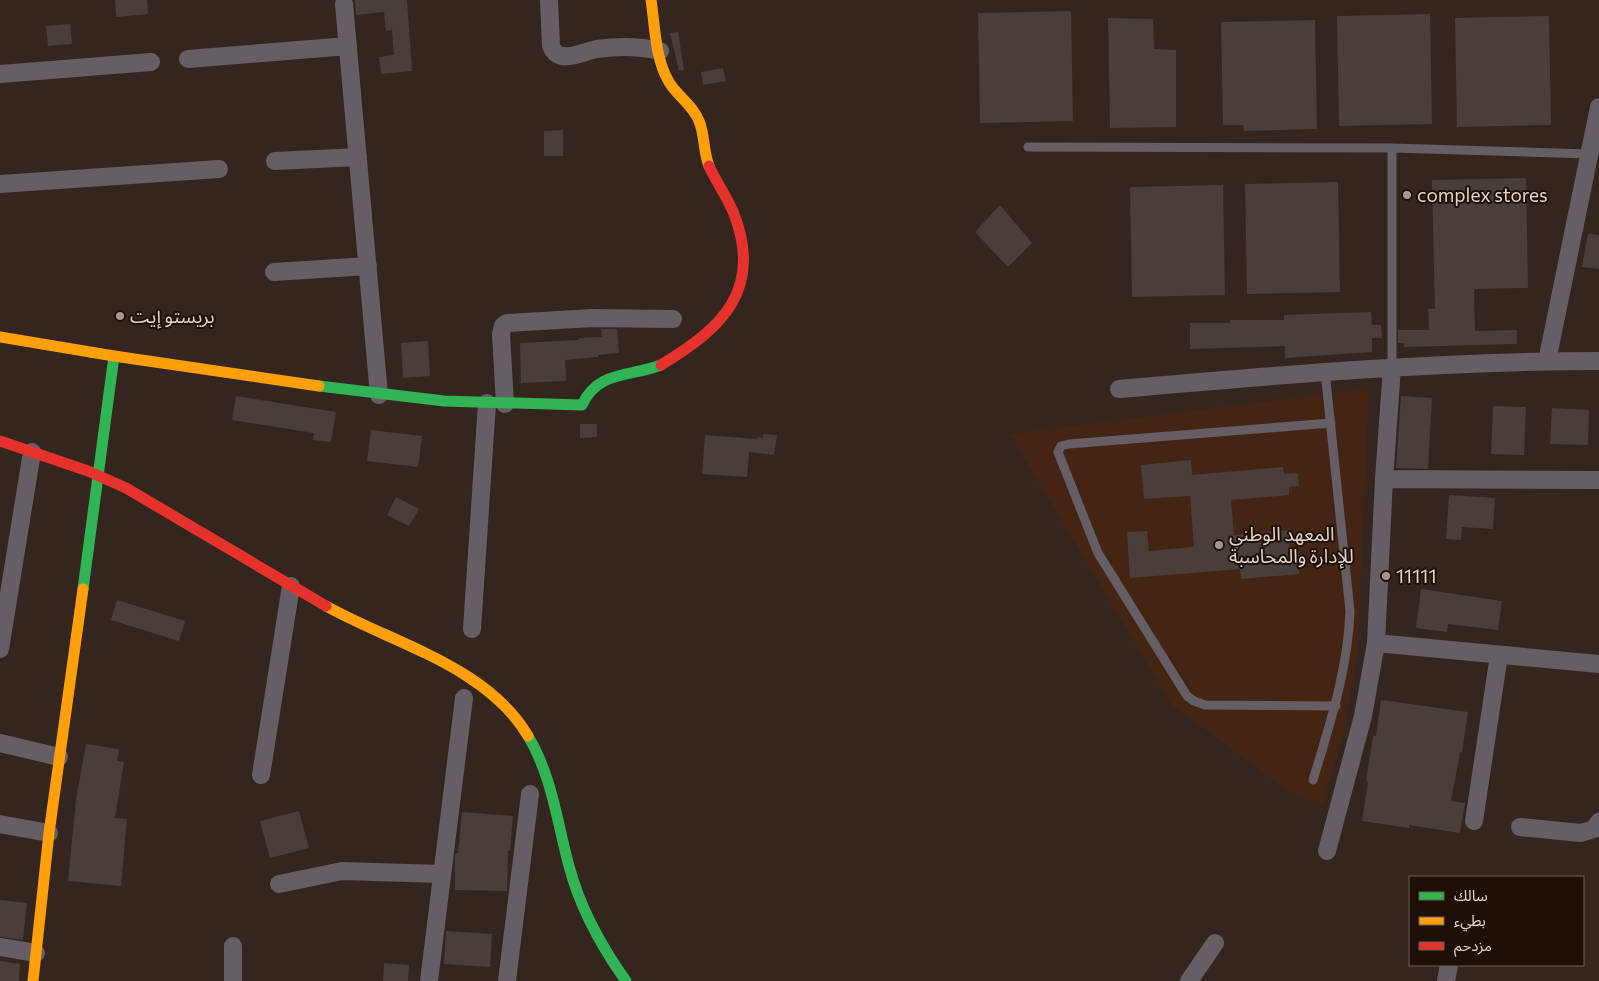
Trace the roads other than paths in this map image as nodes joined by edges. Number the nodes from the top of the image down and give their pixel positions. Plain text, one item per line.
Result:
1 (549, 0) edge
2 (652, 0) edge
3 (344, 4) dead end
4 (348, 46) junction
5 (660, 51) junction
6 (188, 60) dead end
7 (151, 62) dead end
8 (0, 74) edge
9 (1599, 107) edge
10 (1028, 147) dead end
11 (1392, 148) junction
12 (1590, 154) junction
13 (358, 157) junction
14 (275, 162) dead end
15 (219, 169) dead end
16 (0, 184) edge
17 (368, 266) junction
18 (274, 272) dead end
19 (673, 319) dead end
20 (0, 337) edge
21 (114, 356) junction
22 (1547, 361) junction
23 (1599, 361) edge
24 (1392, 367) junction
25 (1325, 371) junction
26 (1119, 389) dead end
27 (379, 395) junction
28 (487, 403) junction
29 (506, 404) junction
30 (1331, 423) junction
31 (0, 441) edge
32 (32, 452) junction
33 (99, 476) junction
34 (1384, 479) junction
35 (1599, 480) edge
36 (291, 586) junction
37 (472, 628) dead end
38 (1376, 643) junction
39 (0, 649) edge
40 (1499, 655) junction
41 (1599, 664) edge
42 (464, 698) dead end
43 (1336, 706) junction
44 (0, 743) edge
45 (59, 758) junction
46 (261, 775) dead end
47 (1313, 780) dead end
48 (530, 794) dead end
49 (1474, 821) dead end
50 (1599, 822) edge
51 (0, 824) edge
52 (1520, 827) dead end
53 (49, 833) junction
54 (1327, 851) dead end
55 (441, 874) junction
56 (279, 884) dead end
57 (1216, 943) dead end
58 (233, 946) dead end
59 (0, 947) edge
60 (36, 953) junction
61 (1449, 966) edge
62 (33, 981) edge
63 (233, 981) edge
64 (429, 981) edge
65 (507, 981) edge
66 (626, 981) edge
67 (1189, 981) edge
68 (1446, 981) edge

1 - 5 street
2 - 5 street
3 - 4 street
4 - 6 street
4 - 13 street
5 - 29 street
7 - 8 street
9 - 12 street
10 - 11 lane
11 - 12 lane
11 - 24 lane
12 - 22 street
13 - 14 street
13 - 17 street
15 - 16 street
17 - 18 street
17 - 27 street
19 - 29 street
20 - 21 street
21 - 27 street
21 - 33 street
22 - 23 street
22 - 24 street
24 - 25 street
24 - 34 street
25 - 26 street
25 - 30 lane
27 - 28 street
28 - 29 street
28 - 37 street
30 - 43 lane
30 - 43 lane
31 - 32 street
32 - 33 street
32 - 39 street
33 - 36 street
33 - 45 street
34 - 35 street
34 - 38 street
36 - 46 street
36 - 66 street
38 - 40 street
38 - 54 street
40 - 41 street
40 - 49 street
42 - 55 street
43 - 47 lane
44 - 45 street
45 - 53 street
48 - 65 street
50 - 52 street
51 - 53 street
53 - 60 street
55 - 56 street
55 - 64 street
57 - 67 street
58 - 63 street
59 - 60 street
60 - 62 street
61 - 68 street

